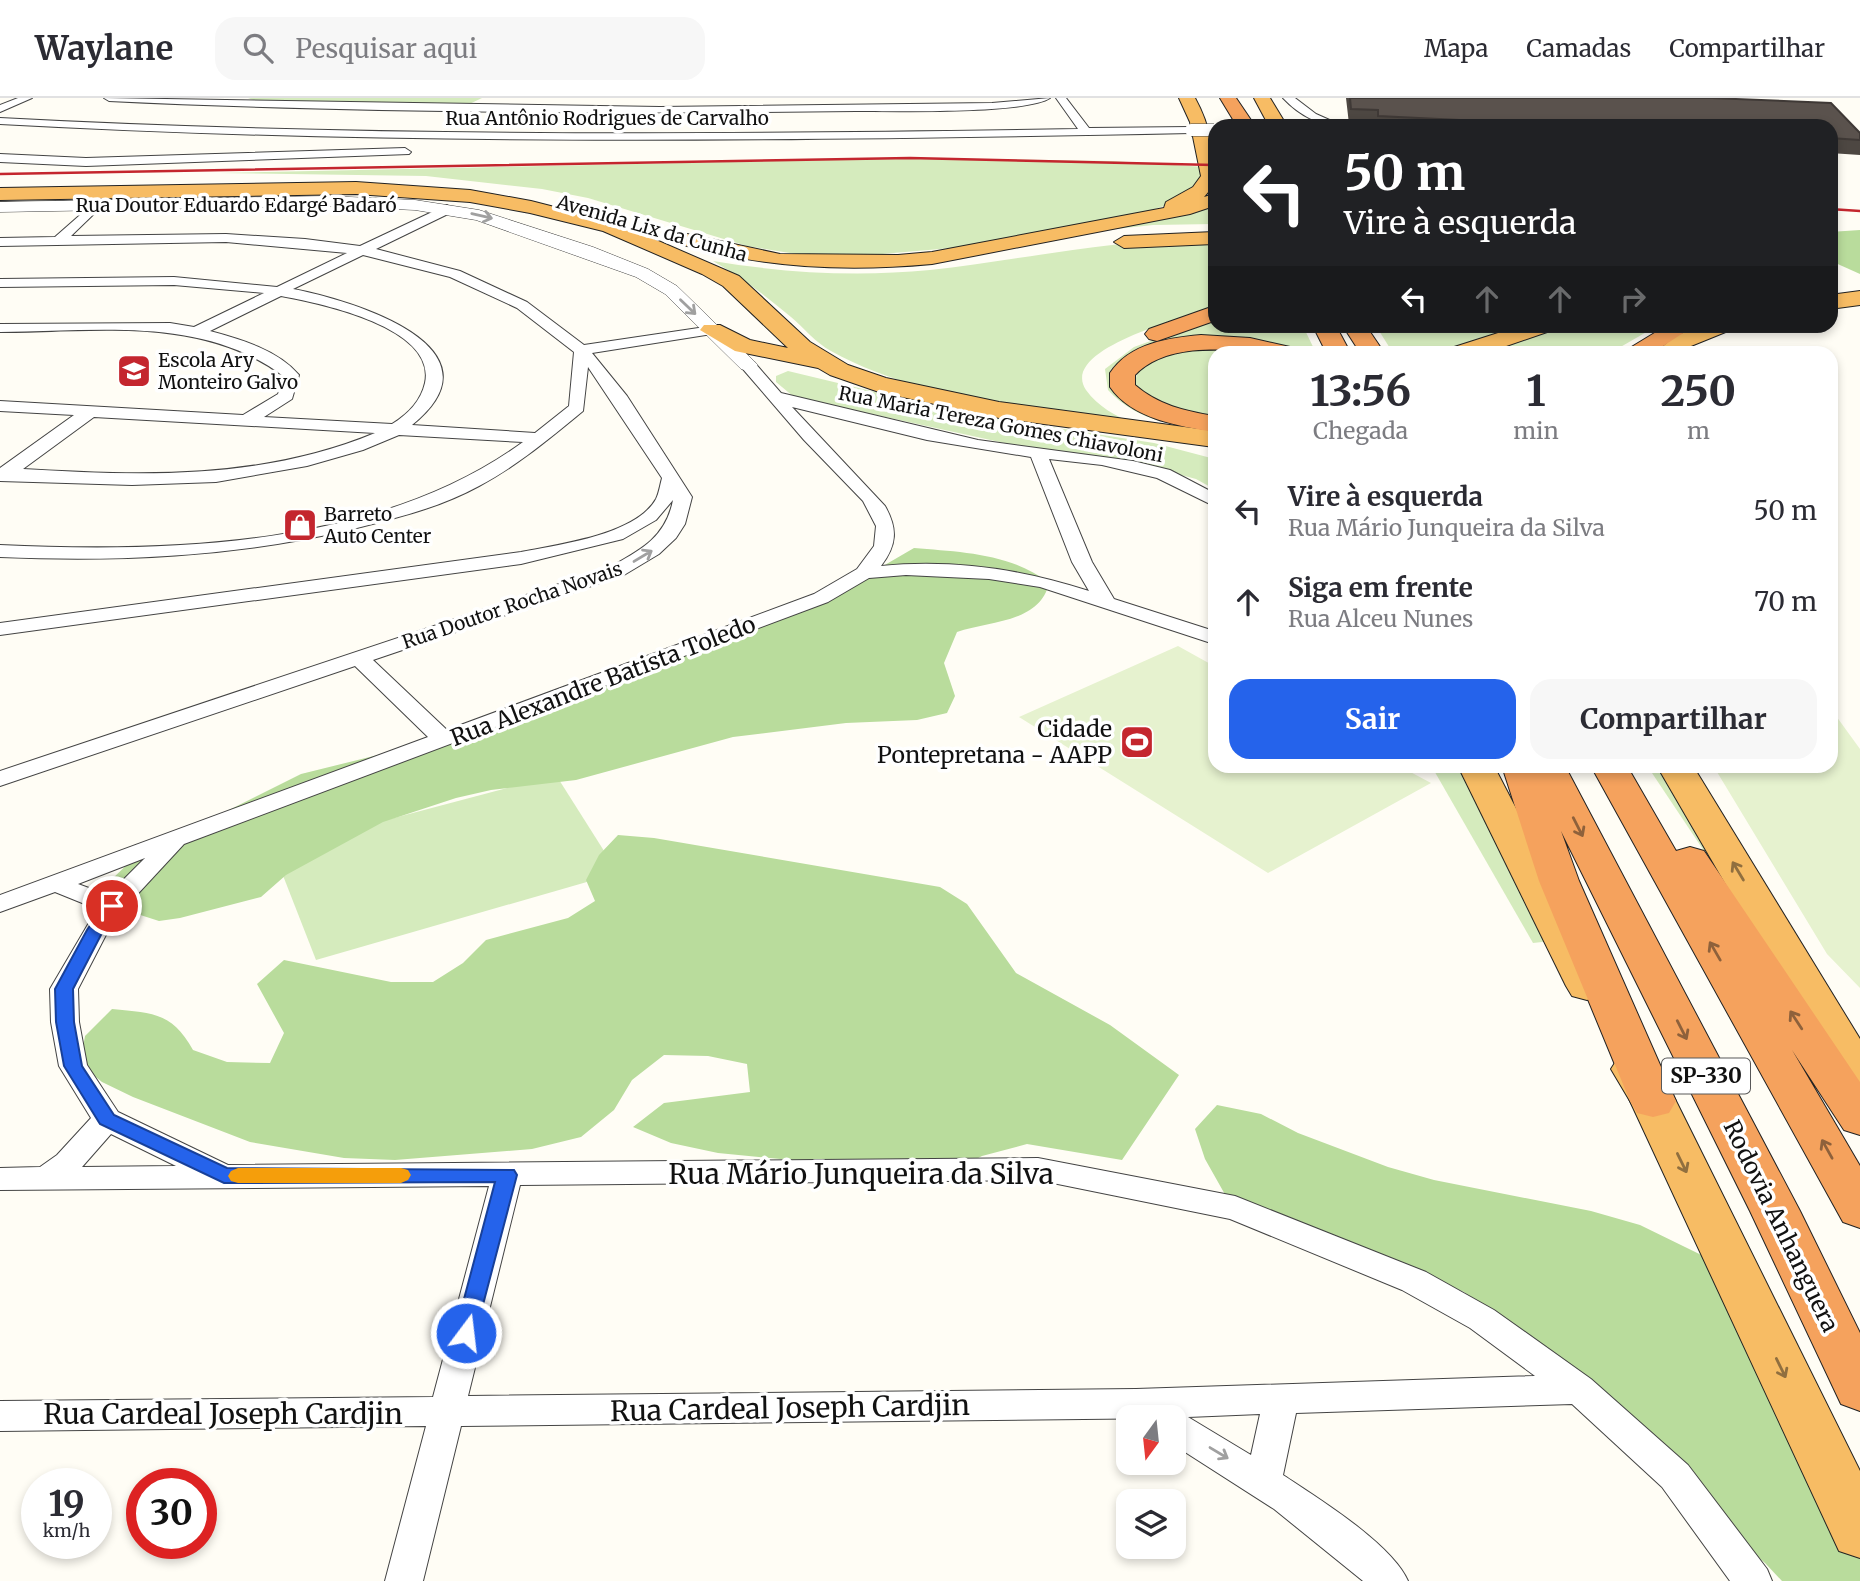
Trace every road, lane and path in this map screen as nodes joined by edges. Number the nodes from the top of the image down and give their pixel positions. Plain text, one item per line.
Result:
1 (27, 98) edge
2 (109, 98) edge
3 (484, 98) edge
4 (629, 98) edge
5 (1045, 98) edge
6 (1060, 98) edge
7 (1186, 98) edge
8 (1209, 98) edge
9 (1228, 98) edge
10 (1250, 98) edge
11 (1262, 98) edge
12 (1288, 98) edge
13 (241, 101) edge
14 (732, 104) edge
15 (0, 109) edge
16 (636, 110) junction
17 (1221, 119) edge
18 (1242, 119) edge
19 (1256, 119) edge
20 (1274, 119) edge
21 (1306, 119) edge
22 (0, 121) edge
23 (454, 123) junction
24 (1208, 130) edge
25 (1086, 132) junction
26 (725, 136) junction
27 (0, 158) edge
28 (1208, 162) edge
29 (0, 182) edge
30 (1208, 183) edge
31 (0, 194) edge
32 (1208, 202) edge
33 (96, 205) junction
34 (0, 207) edge
35 (447, 209) junction
36 (1137, 217) junction
37 (1208, 229) edge
38 (1208, 238) edge
39 (644, 239) junction
40 (58, 241) junction
41 (0, 242) edge
42 (359, 251) junction
43 (932, 258) junction
44 (0, 283) edge
45 (283, 289) junction
46 (1838, 293) edge
47 (1859, 293) edge
48 (1838, 300) edge
49 (1208, 315) edge
50 (0, 328) edge
51 (712, 330) junction
52 (197, 331) junction
53 (1521, 333) edge
54 (1670, 333) edge
55 (1703, 333) edge
56 (1256, 346) edge
57 (1481, 346) edge
58 (1646, 346) edge
59 (1676, 346) edge
60 (582, 350) junction
61 (782, 352) junction
62 (829, 364) junction
63 (748, 365) junction
64 (776, 397) junction
65 (619, 399) junction
66 (0, 406) edge
67 (576, 408) junction
68 (89, 412) junction
69 (1044, 417) junction
70 (246, 420) junction
71 (859, 420) junction
72 (1208, 423) edge
73 (397, 429) junction
74 (808, 432) junction
75 (1208, 436) edge
76 (1208, 436) edge
77 (539, 439) junction
78 (1208, 452) edge
79 (1038, 454) junction
80 (1073, 458) junction
81 (1043, 474) junction
82 (2, 475) edge
83 (671, 478) junction
84 (1208, 497) edge
85 (0, 551) edge
86 (882, 552) junction
87 (521, 558) junction
88 (1082, 562) junction
89 (906, 569) junction
90 (864, 573) junction
91 (1043, 582) junction
92 (557, 590) junction
93 (1106, 602) junction
94 (0, 629) edge
95 (1208, 636) edge
96 (358, 658) junction
97 (445, 740) junction
98 (1480, 773) edge
99 (1522, 773) edge
100 (1551, 773) edge
101 (1613, 773) edge
102 (1636, 773) edge
103 (1679, 773) edge
104 (0, 779) edge
105 (180, 838) junction
106 (56, 884) junction
107 (0, 904) edge
108 (112, 906) junction
109 (1860, 1077) edge
110 (1653, 1101) junction
111 (1860, 1118) edge
112 (107, 1119) junction
113 (507, 1175) junction
114 (224, 1176) junction
115 (45, 1179) junction
116 (0, 1180) edge
117 (1860, 1209) edge
118 (1860, 1388) edge
119 (1579, 1389) junction
120 (1281, 1399) junction
121 (1186, 1408) edge
122 (1116, 1411) edge
123 (445, 1412) junction
124 (0, 1416) edge
125 (1186, 1434) edge
126 (1264, 1480) junction
127 (1860, 1532) edge
128 (404, 1581) edge
129 (1390, 1581) edge
130 (1753, 1581) edge

1 - 15 street
2 - 13 street
3 - 23 street
4 - 16 street
5 - 14 street
6 - 25 street
7 - 28 highway
8 - 17 highway
9 - 18 highway
10 - 19 highway
11 - 20 highway
12 - 21 street
13 - 23 street
14 - 16 street
14 - 26 street
16 - 23 street
22 - 23 street, Rua Antônio Rodrigues de Carvalho
23 - 26 street, Rua Antônio Rodrigues de Carvalho
23 - 27 street
24 - 25 street, Rua Antônio Rodrigues de Carvalho, bridge
25 - 26 street, Rua Antônio Rodrigues de Carvalho
29 - 43 highway, Avenida Lix da Cunha
30 - 36 highway
31 - 39 highway, Avenida Lix da Cunha
32 - 36 highway, Avenida Lix da Cunha
33 - 34 street, Rua Doutor Eduardo Edargé Badaró
33 - 35 street, Rua Doutor Eduardo Edargé Badaró
33 - 40 street
35 - 42 street
35 -> 51 street, Rua Doutor Eduardo Edargé Badaró
36 - 43 highway, Avenida Lix da Cunha
37 - 43 highway
38 - 39 highway
39 - 62 highway, Avenida Lix da Cunha
40 - 41 street, Rua Doutor Rocha Novais
40 - 42 street, Rua Doutor Rocha Novais
42 - 45 street
42 - 60 street, Rua Doutor Rocha Novais
44 - 45 street
45 - 52 street
45 - 73 street
46 - 47 highway
47 - 48 highway
49 - 75 highway
50 - 52 street
51 - 60 street
51 - 61 highway
51 - 63 street, Rua Doutor Eduardo Edargé Badaró
52 - 70 street
53 - 57 highway
54 - 58 highway
55 - 59 highway
56 - 72 highway
60 - 65 street, Rua Doutor Rocha Novais
60 - 67 street
61 - 62 highway
61 - 63 highway
62 - 69 highway, Avenida Lix da Cunha
63 - 64 street, Rua Doutor Eduardo Edargé Badaró
64 - 71 street, Rua Maria Tereza Gomes Chiavoloni
64 - 74 street, Rua Doutor Eduardo Edargé Badaró
65 - 67 street
65 - 83 street, Rua Doutor Rocha Novais
66 - 68 street
67 - 77 street
68 - 70 street
68 - 82 street
69 - 76 highway
69 - 78 highway
70 - 73 street
71 - 74 street
71 - 79 street, Rua Maria Tereza Gomes Chiavoloni
73 - 77 street
73 - 82 street
74 - 86 street, Rua Doutor Eduardo Edargé Badaró
77 - 85 street
79 - 80 street, Rua Maria Tereza Gomes Chiavoloni
79 - 81 street
80 - 81 street
80 - 84 street, Rua Maria Tereza Gomes Chiavoloni
81 - 88 street
83 - 87 street
92 -> 83 street, Rua Doutor Rocha Novais
86 - 89 street
86 - 90 street
87 - 92 street
87 - 94 street
88 - 91 street
88 - 93 street
89 - 90 street, Rua Alexandre Batista Toledo
89 - 91 street, Rua Alexandre Batista Toledo
90 - 97 street, Rua Alexandre Batista Toledo
91 - 93 street, Rua Alexandre Batista Toledo
92 - 96 street, Rua Doutor Rocha Novais
93 - 95 street, Rua Alexandre Batista Toledo
96 - 97 street
96 - 104 street, Rua Doutor Rocha Novais
97 - 105 street, Rua Alexandre Batista Toledo
98 - 110 highway
99 - 110 highway
100 -> 118 highway, Rodovia Anhanguera / SP-330
117 -> 101 highway, SP-330
111 -> 102 highway
109 -> 103 highway
105 - 106 street, Rua Alexandre Batista Toledo
105 - 108 street
106 - 107 street, Rua Alexandre Batista Toledo
106 - 108 street
108 - 112 street
110 -> 127 highway
112 - 114 street
112 - 115 street
113 - 114 street, Rua Mário Junqueira da Silva
113 - 119 street, Rua Mário Junqueira da Silva
113 - 123 street
114 - 115 street, Rua Mário Junqueira da Silva
115 - 116 street, Rua Mário Junqueira da Silva
119 - 120 street, Rua Cardeal Joseph Cardjin
119 - 130 street, Rua Mário Junqueira da Silva
120 - 121 street, Rua Cardeal Joseph Cardjin
120 - 126 street
122 - 123 street, Rua Cardeal Joseph Cardjin
123 - 124 street, Rua Cardeal Joseph Cardjin
123 - 128 street
125 -> 126 street
126 - 129 street

